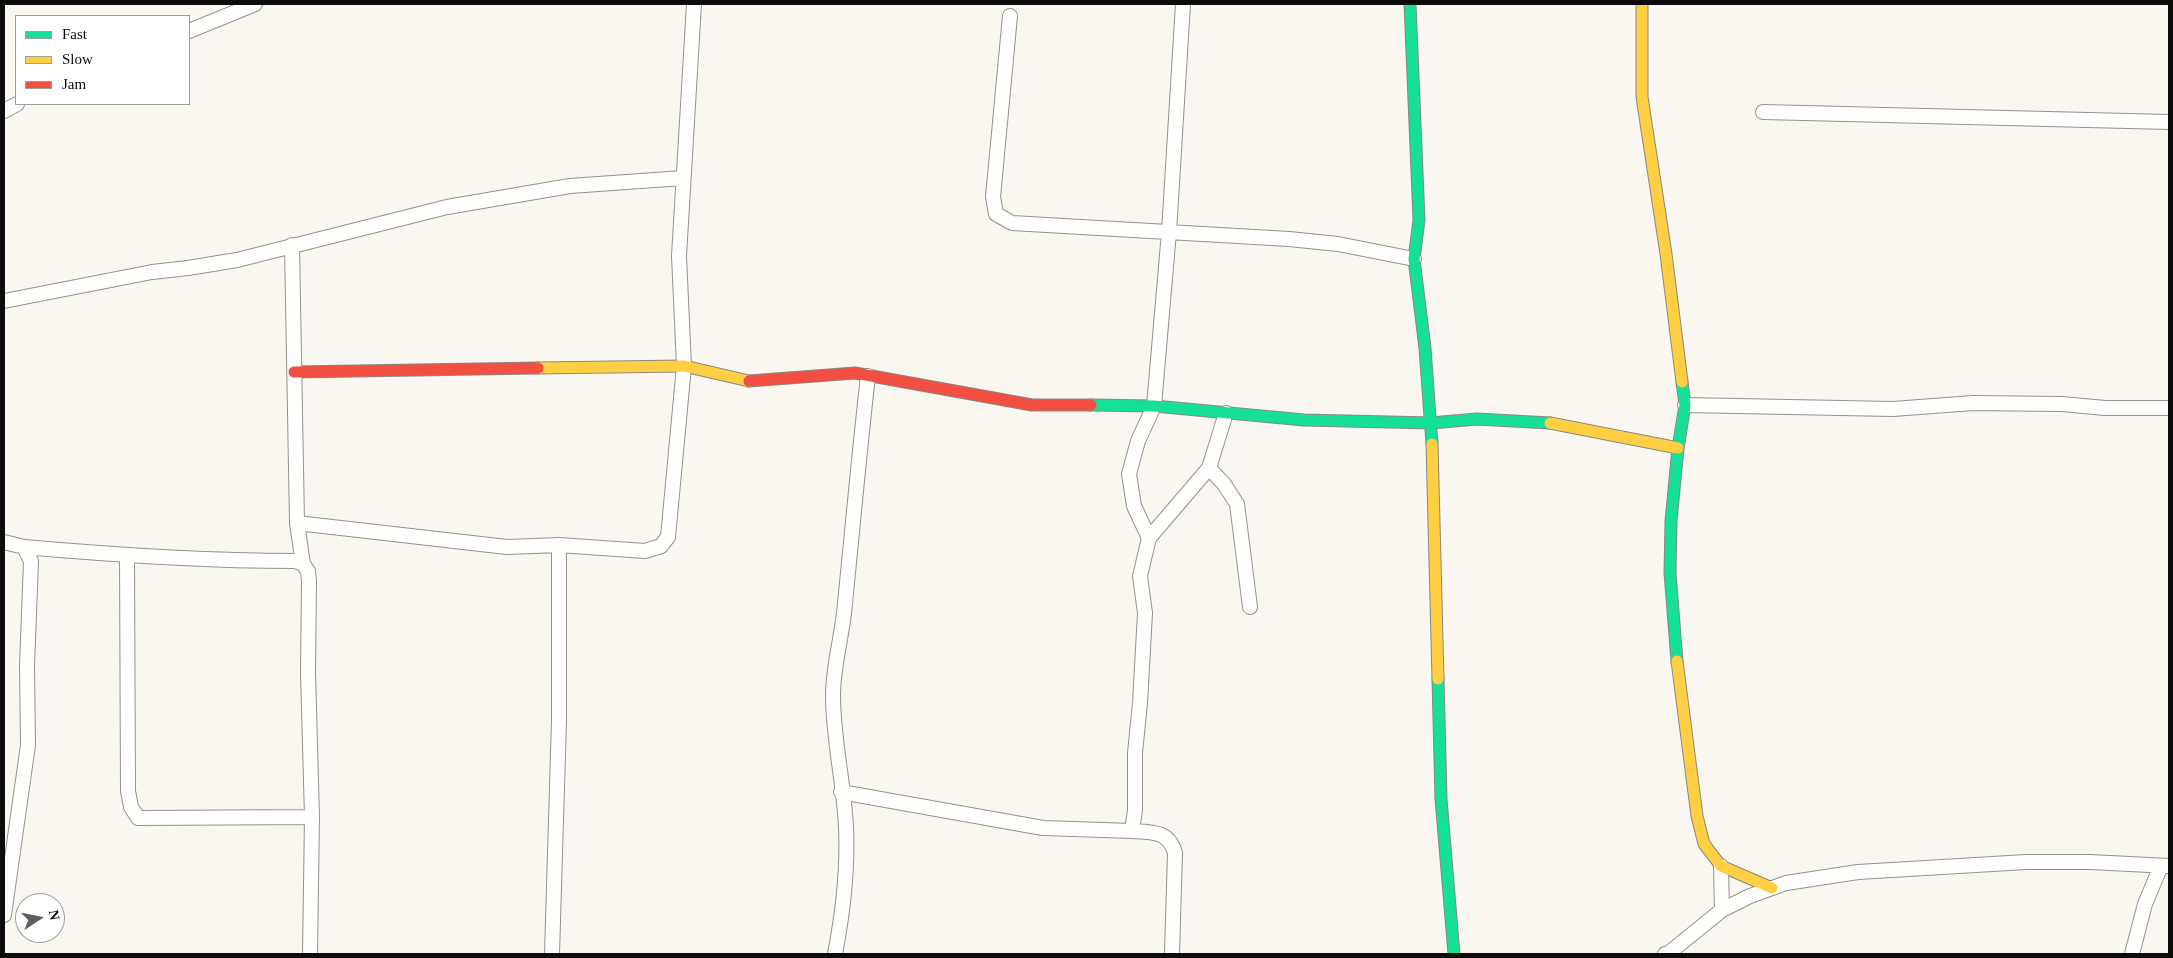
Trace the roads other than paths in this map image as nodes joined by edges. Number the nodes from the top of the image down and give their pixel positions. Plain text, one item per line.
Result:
1 (255, 4) edge
2 (694, 4) edge
3 (1183, 4) edge
4 (1410, 4) edge
5 (1642, 4) edge
6 (1010, 16) dead end
7 (190, 31) edge
8 (1763, 112) dead end
9 (2169, 122) edge
10 (683, 178) junction
11 (1169, 232) junction
12 (292, 245) junction
13 (1414, 259) junction
14 (4, 301) edge
15 (684, 366) junction
16 (294, 372) junction
17 (868, 376) junction
18 (1685, 405) junction
19 (1154, 406) junction
20 (2169, 408) edge
21 (1226, 413) junction
22 (1431, 423) junction
23 (1678, 448) junction
24 (1209, 468) junction
25 (297, 523) junction
26 (1149, 538) junction
27 (4, 542) edge
28 (558, 545) junction
29 (24, 547) junction
30 (127, 556) junction
31 (303, 564) junction
32 (1250, 607) dead end
33 (841, 792) junction
34 (312, 817) junction
35 (1132, 831) junction
36 (1721, 866) junction
37 (2165, 866) edge
38 (1772, 888) junction
39 (1722, 910) junction
40 (4, 915) edge
41 (310, 954) edge
42 (552, 954) edge
43 (835, 954) edge
44 (1172, 954) edge
45 (1454, 954) edge
46 (1667, 954) edge
47 (2132, 954) edge

1 - 7 street
2 - 10 street
3 - 11 street
4 - 13 street
5 - 18 street
6 - 11 street
8 - 9 street
10 - 12 street
10 - 15 street
11 - 13 street
11 - 19 street
12 - 14 street
12 - 16 street
13 - 22 street
15 - 16 street
15 - 17 street
15 - 28 street
16 - 25 street
17 - 19 street
17 - 33 street
18 - 20 street
18 - 23 street
19 - 21 street
19 - 26 street
21 - 22 street
21 - 24 street
22 - 23 street
22 - 45 street
23 - 36 street
24 - 26 street
24 - 32 street
25 - 28 street
25 - 31 street
26 - 35 street
27 - 29 street
28 - 42 street
29 - 30 street
29 - 40 street
30 - 31 street
30 - 34 street
31 - 34 street
33 - 35 street
33 - 43 street
34 - 41 street
35 - 44 street
36 - 38 street
36 - 39 street
37 - 38 street
37 - 47 street
38 - 39 street
39 - 46 street

